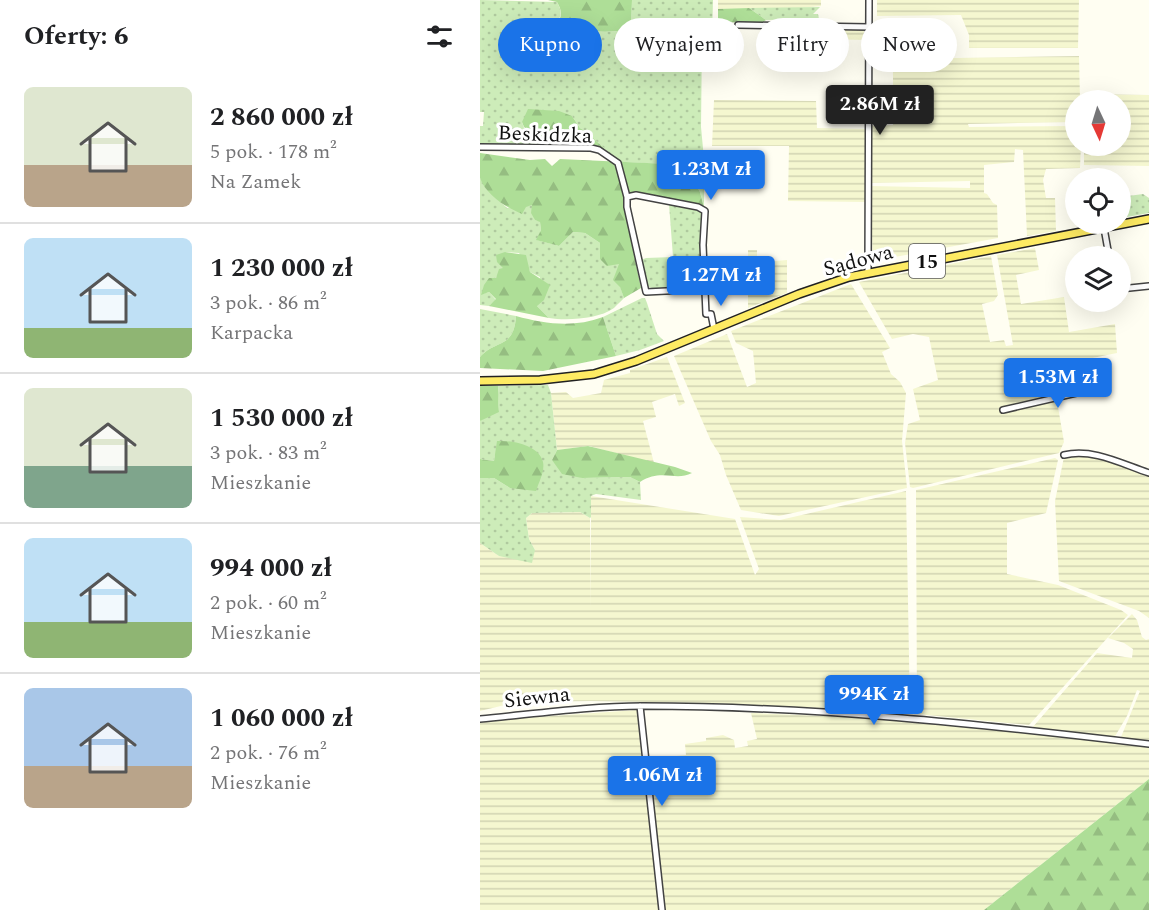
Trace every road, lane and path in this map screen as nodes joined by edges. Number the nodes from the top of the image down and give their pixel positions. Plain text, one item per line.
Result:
1 (869, 0) edge
2 (869, 18) edge
3 (744, 25) edge
4 (861, 27) edge
5 (869, 72) edge
6 (480, 147) edge
7 (627, 197) junction
8 (1149, 219) edge
9 (1131, 223) edge
10 (1072, 234) edge
11 (868, 272) junction
12 (1149, 286) edge
13 (1131, 288) edge
14 (706, 289) junction
15 (714, 329) junction
16 (480, 381) edge
17 (1107, 386) dead end
18 (1003, 410) dead end
19 (1064, 454) dead end
20 (1149, 473) edge
21 (640, 706) junction
22 (480, 719) edge
23 (1149, 744) edge
24 (662, 910) edge

1 - 2 street
3 - 4 street
5 - 11 street
6 - 7 street, Beskidzka
7 - 14 street, Beskidzka
7 - 14 street
8 - 9 main road, Sądowa / 15
10 - 11 main road, Sądowa / 15
11 - 15 main road, Sądowa / 15
12 - 13 street
14 - 15 street
15 - 16 main road, Sądowa / 15
17 - 18 street
19 - 20 street
21 - 22 street, Siewna
21 - 23 street, Siewna
21 - 24 street

